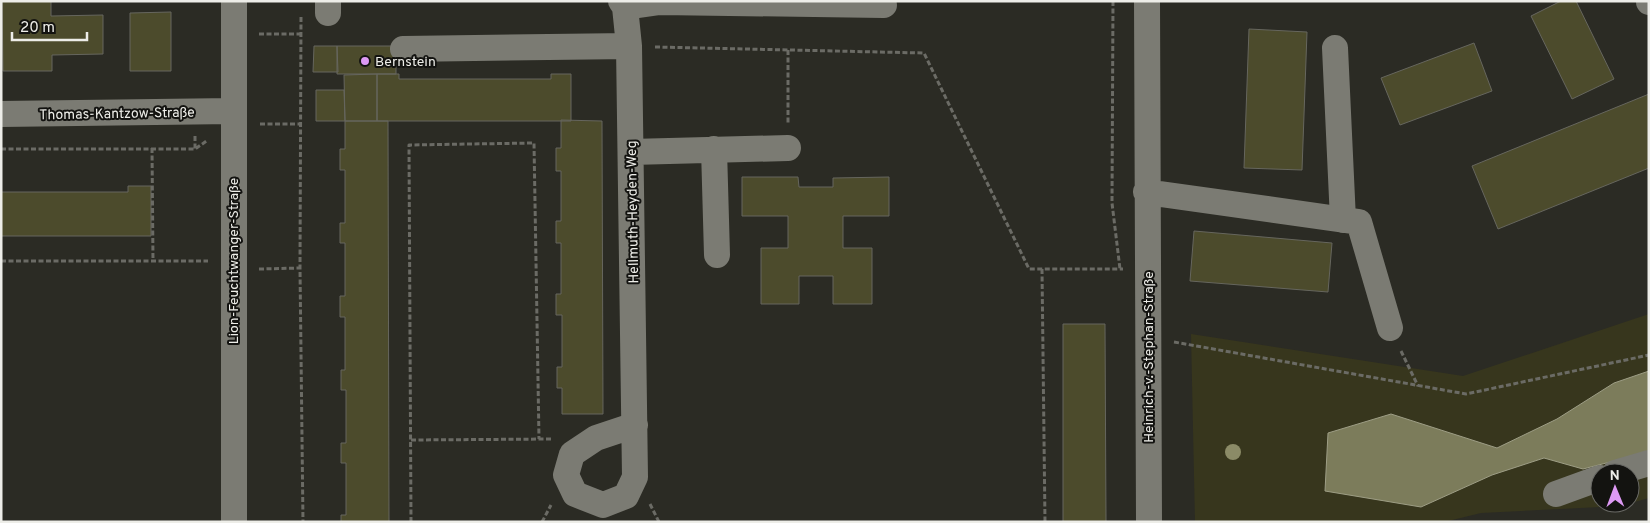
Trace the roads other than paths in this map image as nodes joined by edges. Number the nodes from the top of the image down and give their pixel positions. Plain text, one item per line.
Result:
1 (234, 1) edge
2 (1147, 1) edge
3 (623, 4) edge
4 (884, 5) dead end
5 (629, 46) junction
6 (1335, 48) dead end
7 (403, 49) dead end
8 (1, 114) edge
9 (232, 118) junction
10 (788, 148) road end
11 (714, 149) junction
12 (631, 152) junction
13 (1146, 192) junction
14 (1351, 221) junction
15 (717, 255) dead end
16 (1390, 328) road end
17 (635, 425) junction
18 (1590, 482) edge
19 (1556, 494) dead end
20 (234, 522) edge
21 (1149, 522) edge

1 - 9 street, Lion-Feuchtwanger-Straße
2 - 13 street, Heinrich-v.-Stephan-Straße
3 - 4 street
3 - 5 street, Hellmuth-Heyden-Weg
5 - 7 street
5 - 12 street, Hellmuth-Heyden-Weg
6 - 14 street
8 - 9 street, Thomas-Kantzow-Straße
9 - 20 street, Lion-Feuchtwanger-Straße
10 - 11 street
11 - 12 street
11 - 15 street
12 - 17 street, Hellmuth-Heyden-Weg
13 - 14 street
13 - 21 street, Heinrich-v.-Stephan-Straße
14 - 16 street
17 - 17 street, Hellmuth-Heyden-Weg
18 - 19 street

